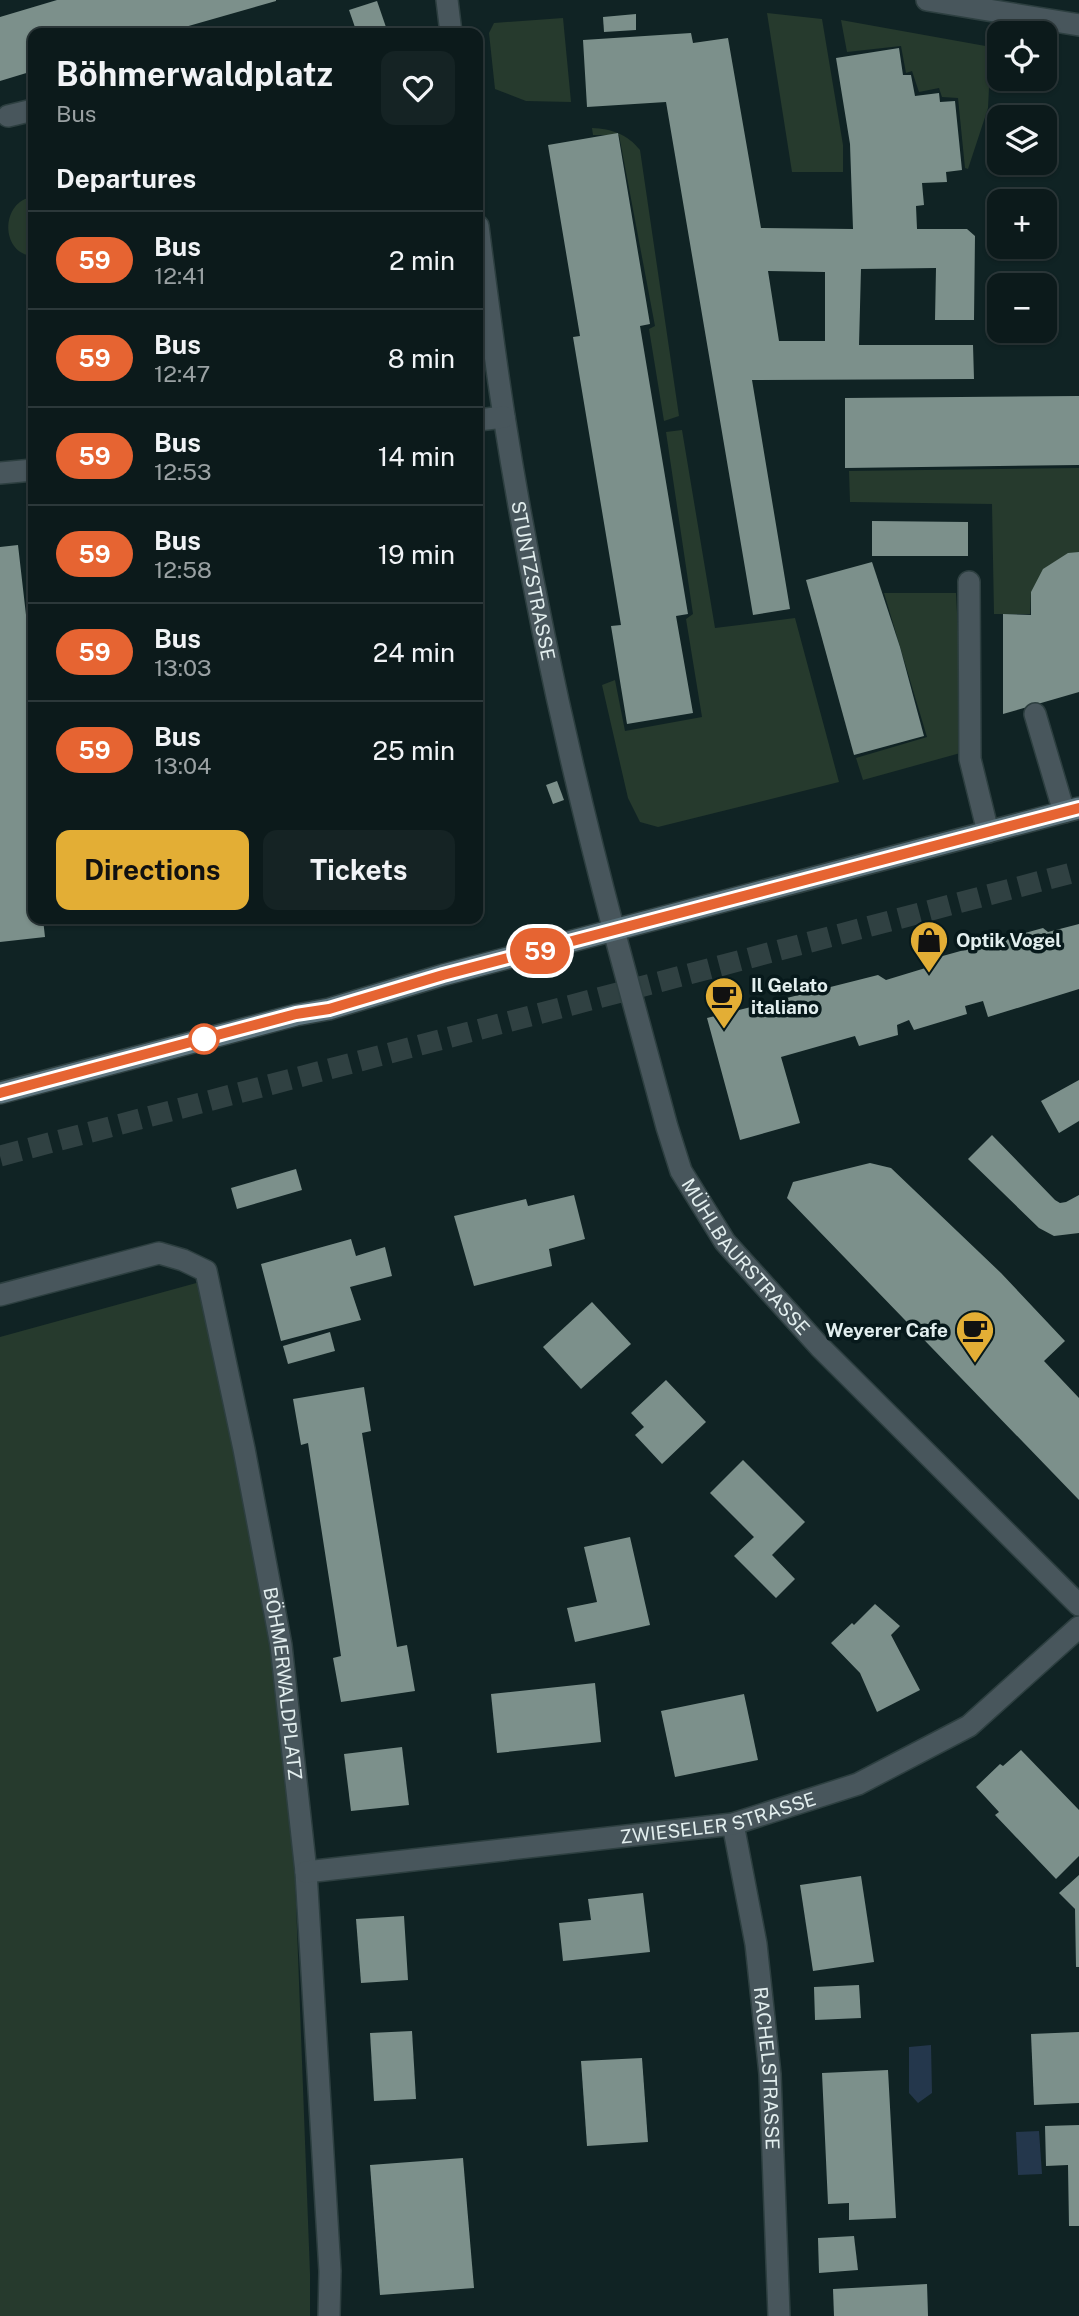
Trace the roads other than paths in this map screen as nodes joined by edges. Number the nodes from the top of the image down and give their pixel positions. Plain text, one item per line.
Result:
1 (447, 0) edge
2 (927, 0) edge
3 (1079, 25) edge
4 (450, 28) edge
5 (28, 111) edge
6 (8, 116) dead end
7 (483, 289) edge
8 (504, 417) junction
9 (483, 419) edge
10 (28, 470) edge
11 (0, 473) edge
12 (969, 582) dead end
13 (1035, 714) dead end
14 (1072, 810) edge
15 (988, 832) junction
16 (614, 931) junction
17 (0, 1093) edge
18 (0, 1295) edge
19 (1079, 1605) edge
20 (1079, 1627) edge
21 (733, 1824) junction
22 (306, 1872) junction
23 (329, 2316) edge
24 (779, 2316) edge

1 - 4 street
2 - 3 street
5 - 6 street
7 - 8 street, STUNTZSTRASSE
8 - 9 street
8 - 16 street, STUNTZSTRASSE
10 - 11 street
12 - 15 street
13 - 14 street
14 - 15 main road
15 - 16 main road
16 - 17 main road
16 - 19 street, MÜHLBAURSTRASSE
18 - 22 street, BÖHMERWALDPLATZ
20 - 21 street, ZWIESELER STRASSE
21 - 22 street, ZWIESELER STRASSE
21 - 24 street, RACHELSTRASSE
22 - 23 street, BÖHMERWALDPLATZ

